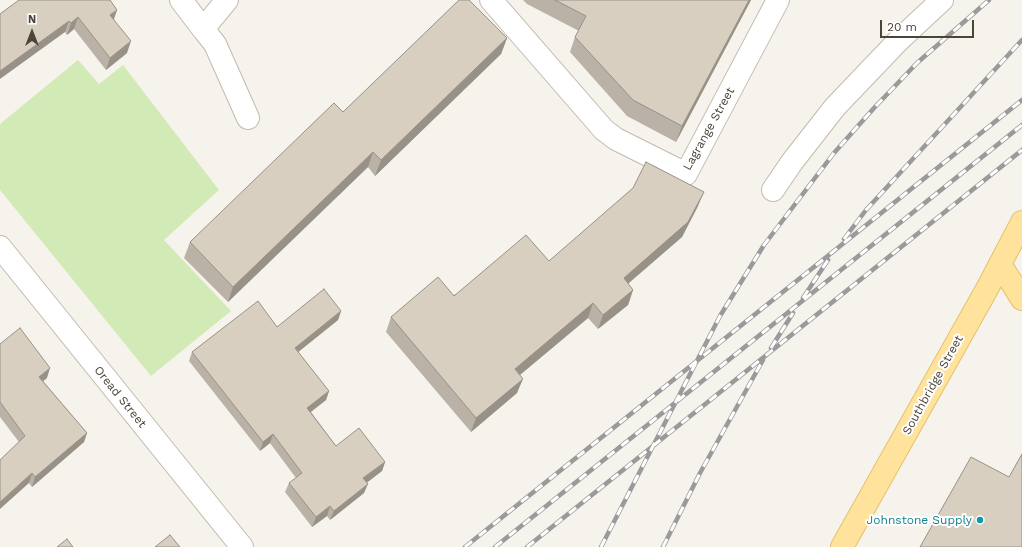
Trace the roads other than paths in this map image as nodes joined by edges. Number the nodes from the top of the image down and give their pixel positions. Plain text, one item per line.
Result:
1 (182, 0) edge
2 (227, 0) edge
3 (491, 0) edge
4 (778, 0) edge
5 (942, 0) edge
6 (203, 28) junction
7 (248, 118) dead end
8 (773, 190) dead end
9 (1022, 222) edge
10 (0, 247) edge
11 (1000, 264) junction
12 (1022, 300) edge
13 (242, 547) edge
14 (842, 547) edge

1 - 6 street
2 - 6 street
3 - 4 street, Lagrange Street
5 - 8 street
6 - 7 street
9 - 11 main road, Southbridge Street
10 - 13 street, Oread Street
11 - 12 main road
11 - 14 main road, Southbridge Street

